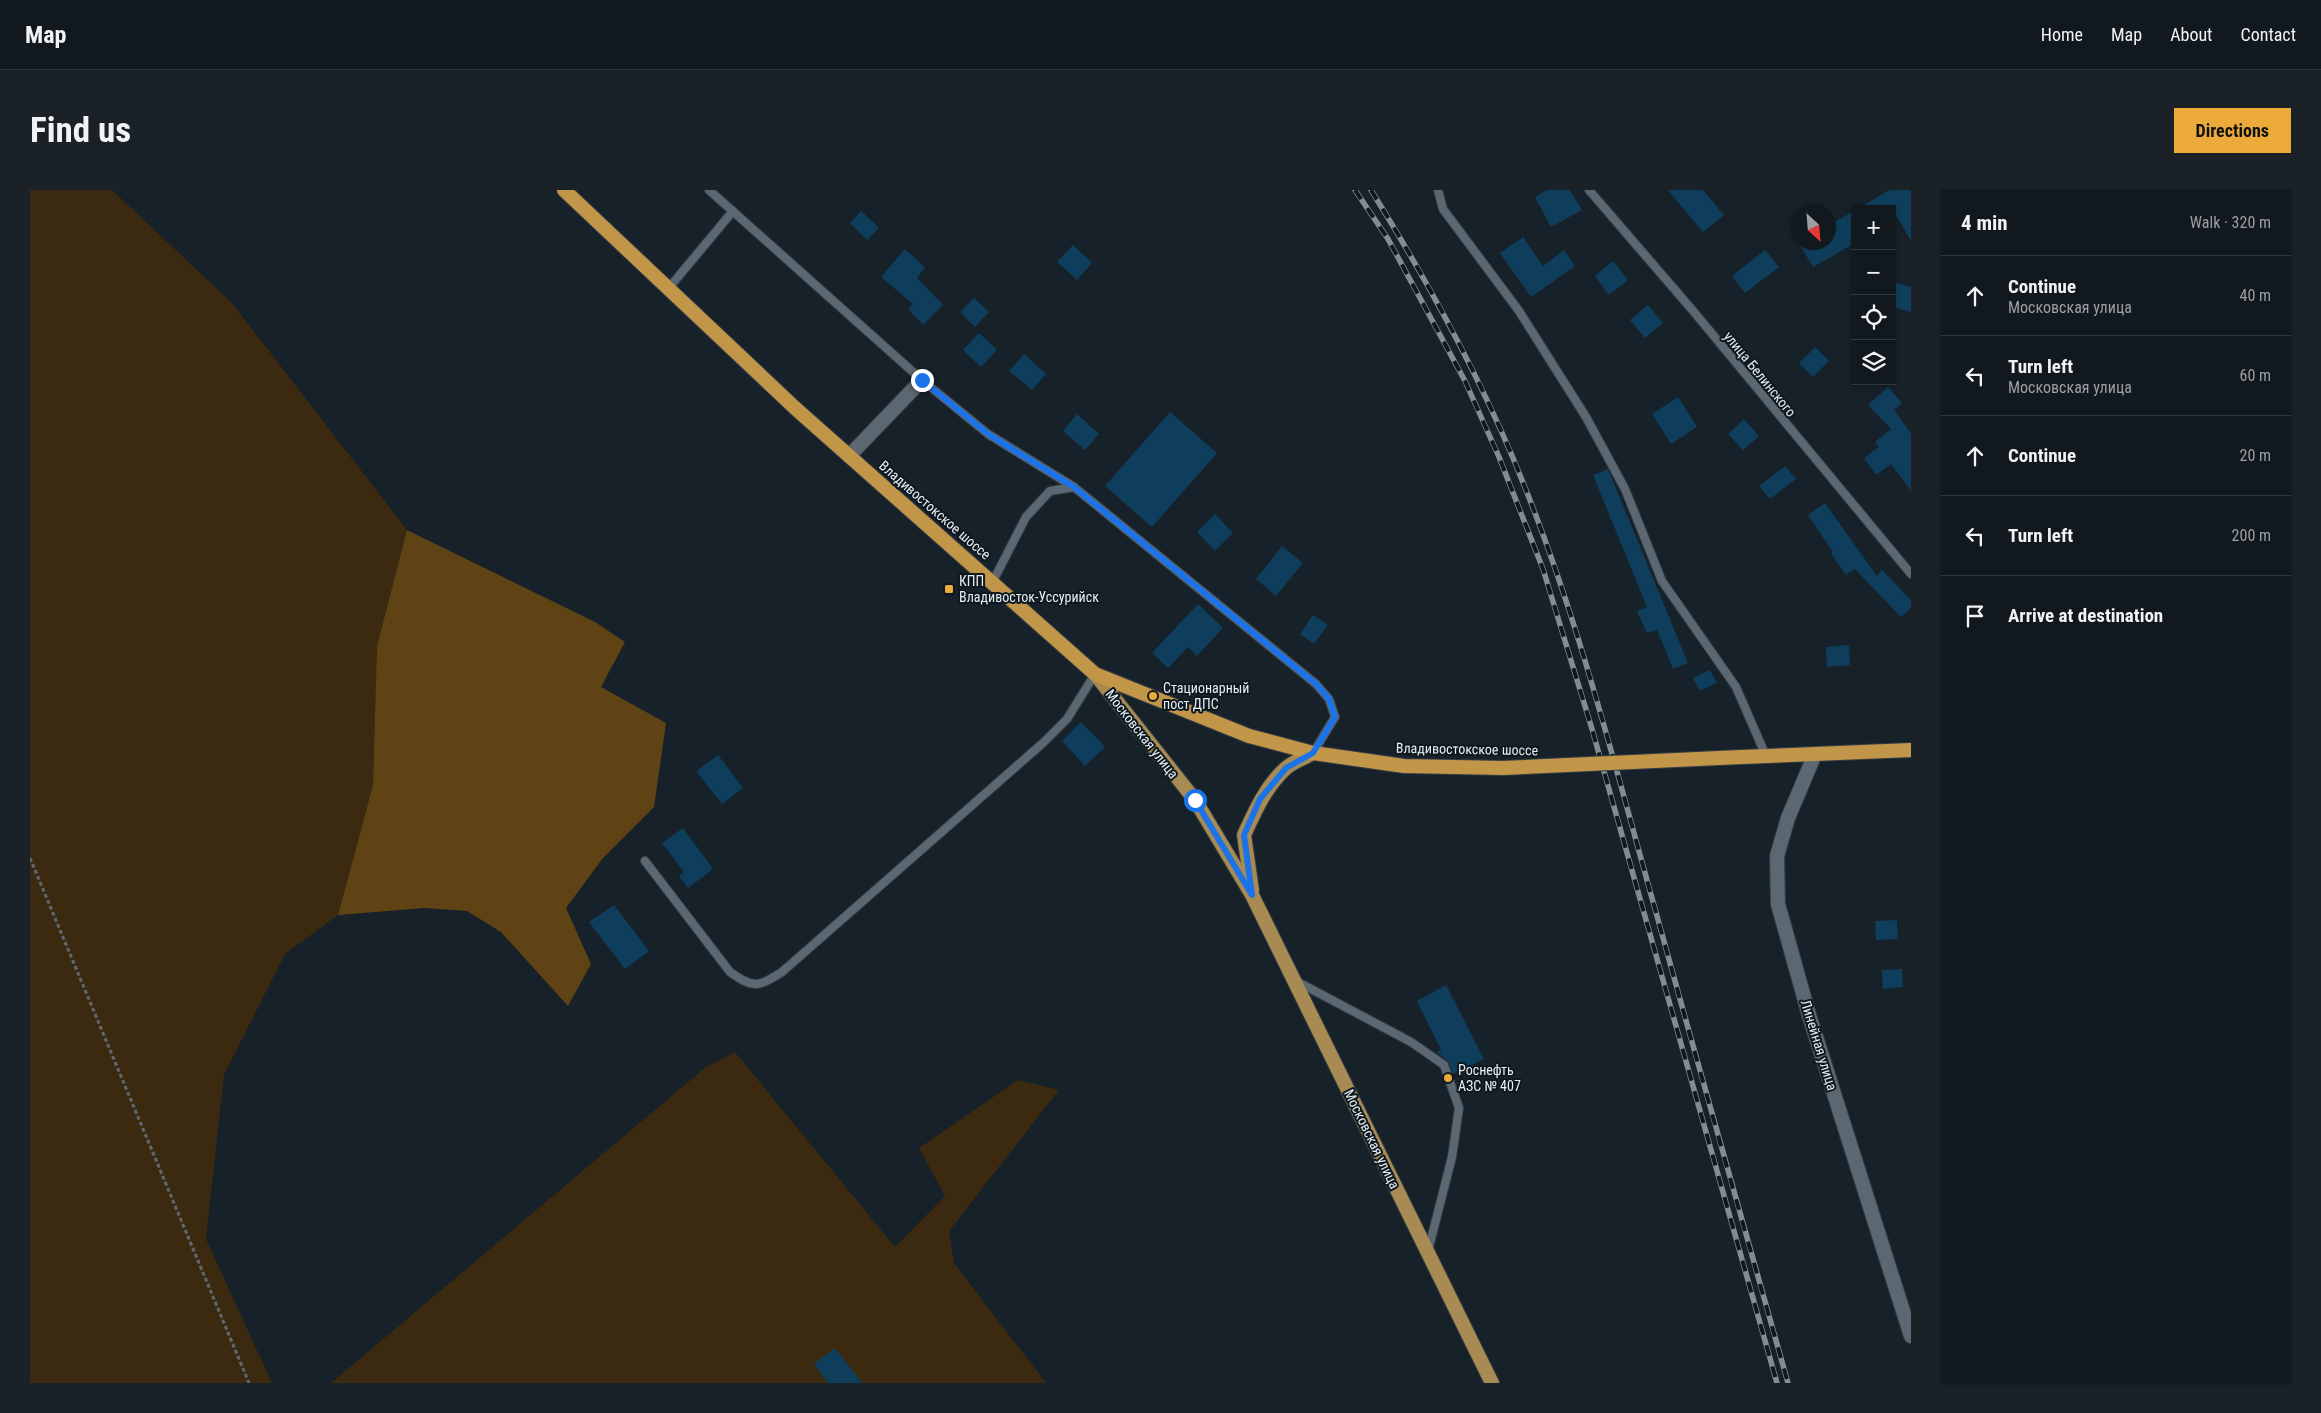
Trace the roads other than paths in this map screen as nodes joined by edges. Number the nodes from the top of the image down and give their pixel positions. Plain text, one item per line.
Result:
1 (564, 190) edge
2 (709, 190) edge
3 (1438, 190) edge
4 (1588, 190) edge
5 (734, 212) junction
6 (668, 289) junction
7 (922, 380) junction
8 (848, 456) junction
9 (1074, 487) junction
10 (1911, 574) edge
11 (992, 583) junction
12 (1095, 674) junction
13 (1911, 750) edge
14 (1313, 753) junction
15 (1814, 754) junction
16 (1766, 756) junction
17 (645, 861) dead end
18 (1252, 895) junction
19 (1294, 980) junction
20 (1428, 1251) junction
21 (1911, 1336) edge
22 (1492, 1383) edge

1 - 6 highway, Владивостокское шоссе
2 - 5 lane
3 - 16 lane
4 - 10 lane, улица Белинского
5 - 6 lane
5 - 7 lane
6 - 8 highway, Владивостокское шоссе
7 - 8 street
7 - 9 lane
8 - 11 highway, Владивостокское шоссе
9 - 11 lane
9 - 14 lane
11 - 12 highway, Владивостокское шоссе
12 - 14 highway, Владивостокское шоссе
12 - 17 lane
12 - 18 main road, Московская улица
13 - 15 highway, Владивостокское шоссе
14 - 16 highway, Владивостокское шоссе, bridge
14 - 18 main road, Московская улица
15 - 16 highway, Владивостокское шоссе
15 - 21 street, Линейная улица
18 - 19 main road, Московская улица
19 - 20 main road, Московская улица
19 - 20 lane
20 - 22 main road, Московская улица

